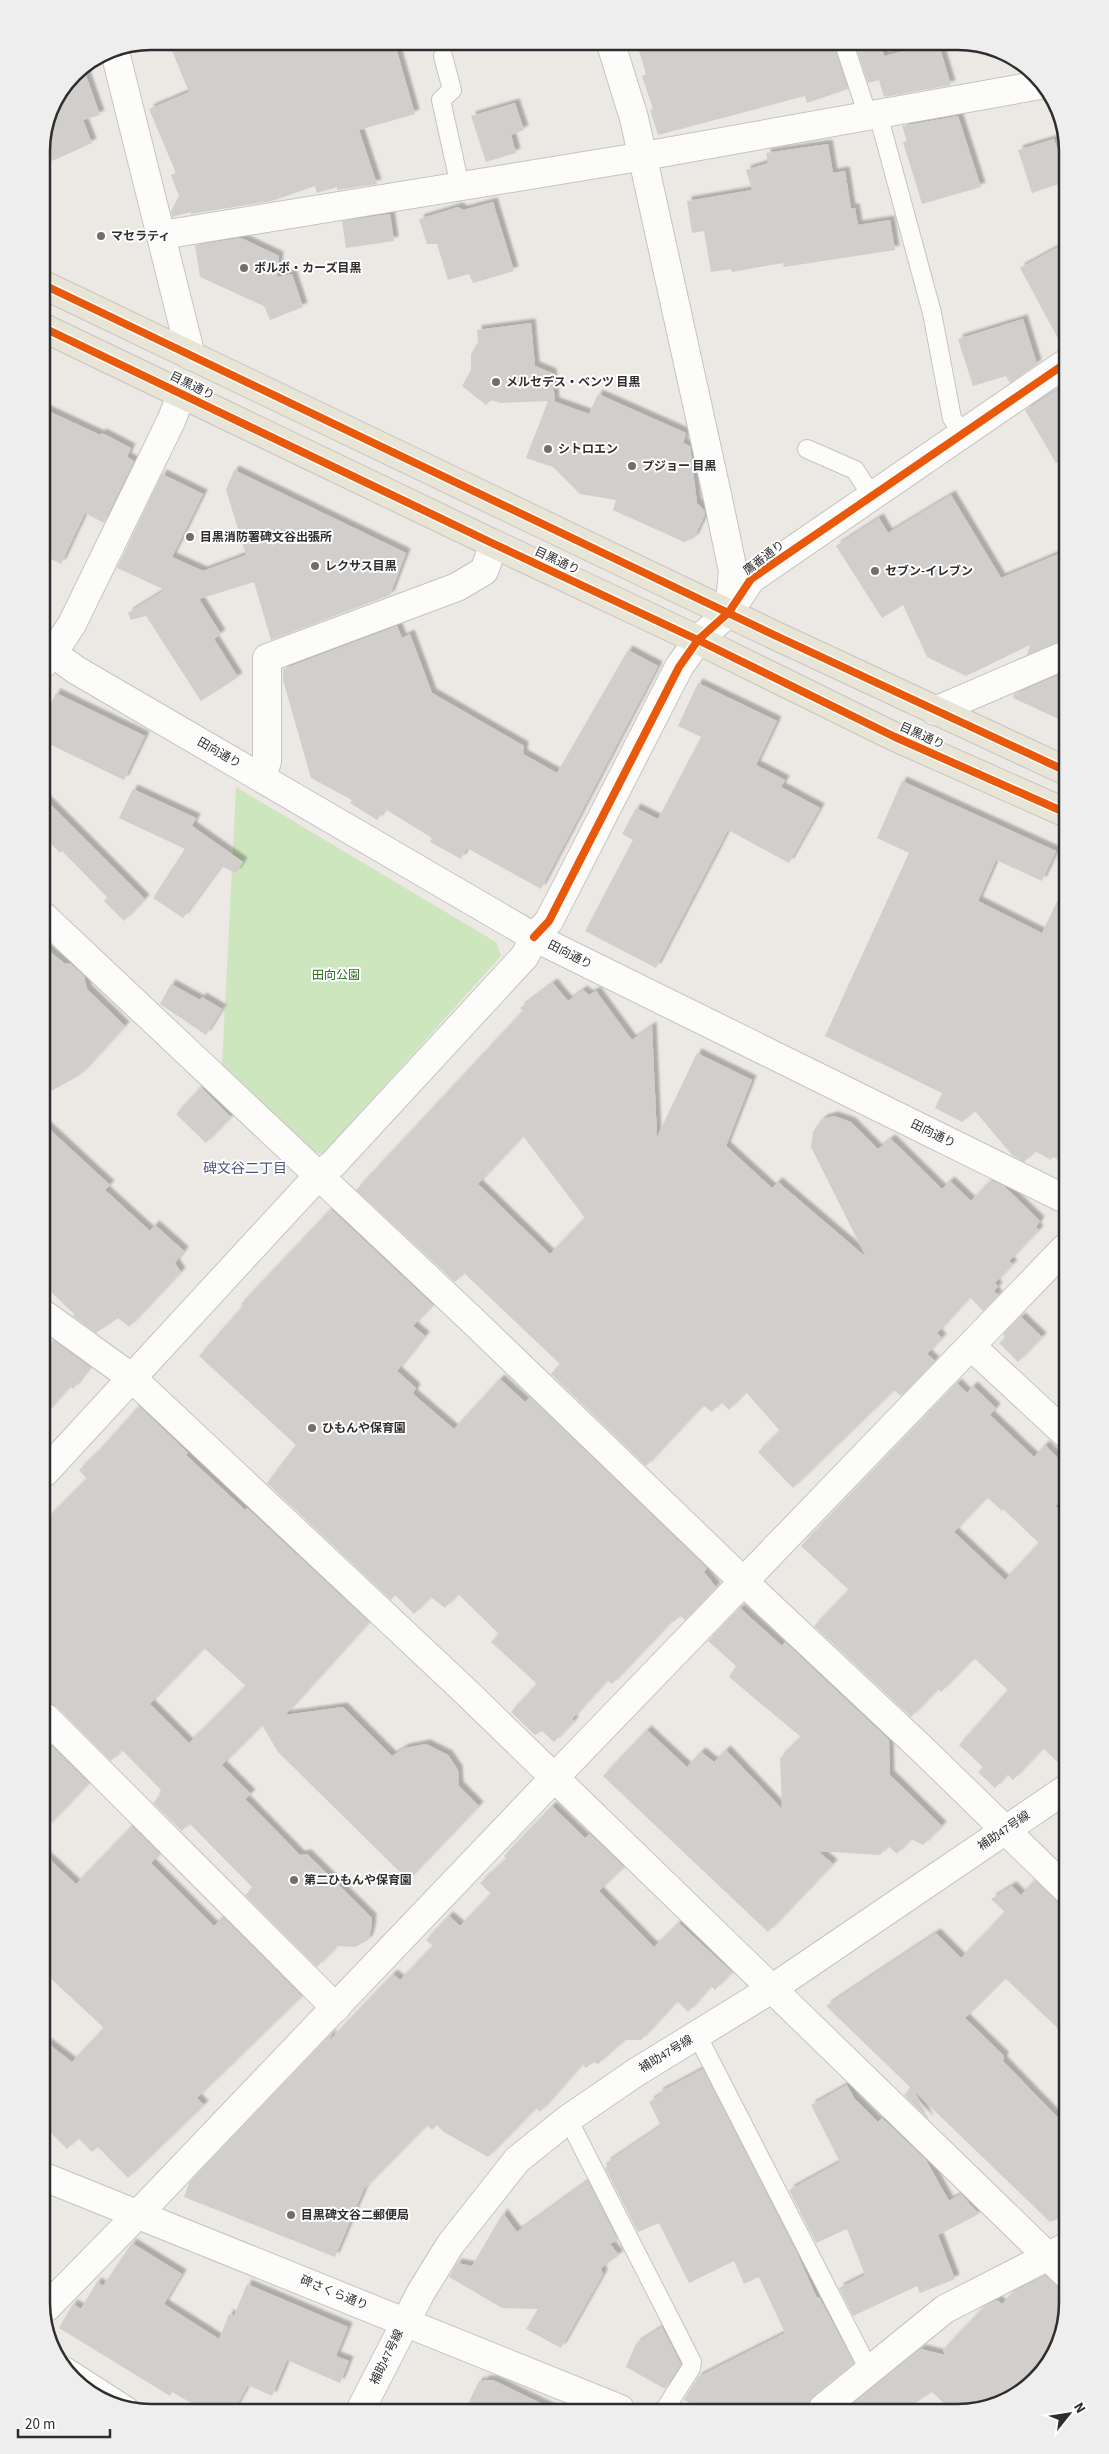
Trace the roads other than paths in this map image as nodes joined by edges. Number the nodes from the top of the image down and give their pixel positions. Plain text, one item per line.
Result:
1 (613, 50) edge
2 (846, 50) edge
3 (116, 56) edge
4 (443, 56) dead end
5 (1035, 86) edge
6 (873, 115) junction
7 (642, 156) junction
8 (460, 186) junction
9 (162, 236) junction
10 (50, 288) edge
11 (50, 331) edge
12 (191, 356) junction
13 (1059, 367) edge
14 (182, 393) junction
15 (962, 434) junction
16 (807, 449) dead end
17 (872, 496) junction
18 (494, 544) junction
19 (729, 612) junction
20 (698, 640) junction
21 (50, 649) edge
22 (50, 656) edge
23 (1059, 658) edge
24 (935, 711) junction
25 (1059, 768) edge
26 (262, 777) junction
27 (1059, 810) edge
28 (50, 922) edge
29 (534, 937) junction
30 (318, 1176) junction
31 (1059, 1195) edge
32 (1059, 1254) edge
33 (50, 1319) edge
34 (971, 1346) junction
35 (132, 1378) junction
36 (1059, 1427) edge
37 (50, 1467) edge
38 (744, 1582) junction
39 (50, 1722) edge
40 (554, 1777) junction
41 (1059, 1793) edge
42 (1005, 1829) junction
43 (1059, 1882) edge
44 (773, 1988) junction
45 (336, 2008) junction
46 (697, 2035) junction
47 (568, 2119) junction
48 (50, 2179) edge
49 (138, 2214) junction
50 (1058, 2251) edge
51 (50, 2304) edge
52 (404, 2322) junction
53 (869, 2370) junction
54 (81, 2376) edge
55 (112, 2396) edge
56 (366, 2404) edge
57 (608, 2404) edge
58 (668, 2404) edge
59 (828, 2404) edge

1 - 7 street
2 - 6 lane
3 - 9 street
4 - 8 lane
5 - 6 street
6 - 7 street
6 - 15 lane
7 - 8 street
7 - 19 street
8 - 9 street
9 - 12 street
10 - 12 main road
11 - 14 main road, 目黒通り
12 - 19 main road
13 - 15 street, 鷹番通り
14 - 18 main road, 目黒通り
14 - 21 street
15 - 17 street, 鷹番通り
16 - 17 lane
17 - 19 street, 鷹番通り
18 - 20 main road, 目黒通り
18 - 26 street
19 - 20 street, 鷹番通り
19 - 24 main road
20 - 27 main road, 目黒通り
20 - 29 street, 鷹番通り
22 - 26 street, 田向通り
23 - 24 street
24 - 25 main road
26 - 29 street, 田向通り
28 - 30 street
29 - 30 street, 鷹番通り
29 - 31 street, 田向通り
30 - 35 street, 鷹番通り
30 - 38 street
32 - 34 street
33 - 35 street
34 - 36 street
34 - 38 street
35 - 37 street, 鷹番通り
35 - 40 street
38 - 40 street
38 - 42 street
39 - 45 street
40 - 44 street
40 - 45 street
41 - 42 street, 補助47号線
42 - 43 street
42 - 44 street, 補助47号線
44 - 46 street, 補助47号線
44 - 50 street
45 - 49 street
46 - 47 street, 補助47号線
46 - 53 lane
47 - 52 street, 補助47号線
47 - 58 lane
48 - 49 street, 碑さくら通り
49 - 51 street
49 - 52 street, 碑さくら通り
50 - 53 street
52 - 56 street, 補助47号線
52 - 57 street, 碑さくら通り
53 - 59 street
54 - 55 lane

